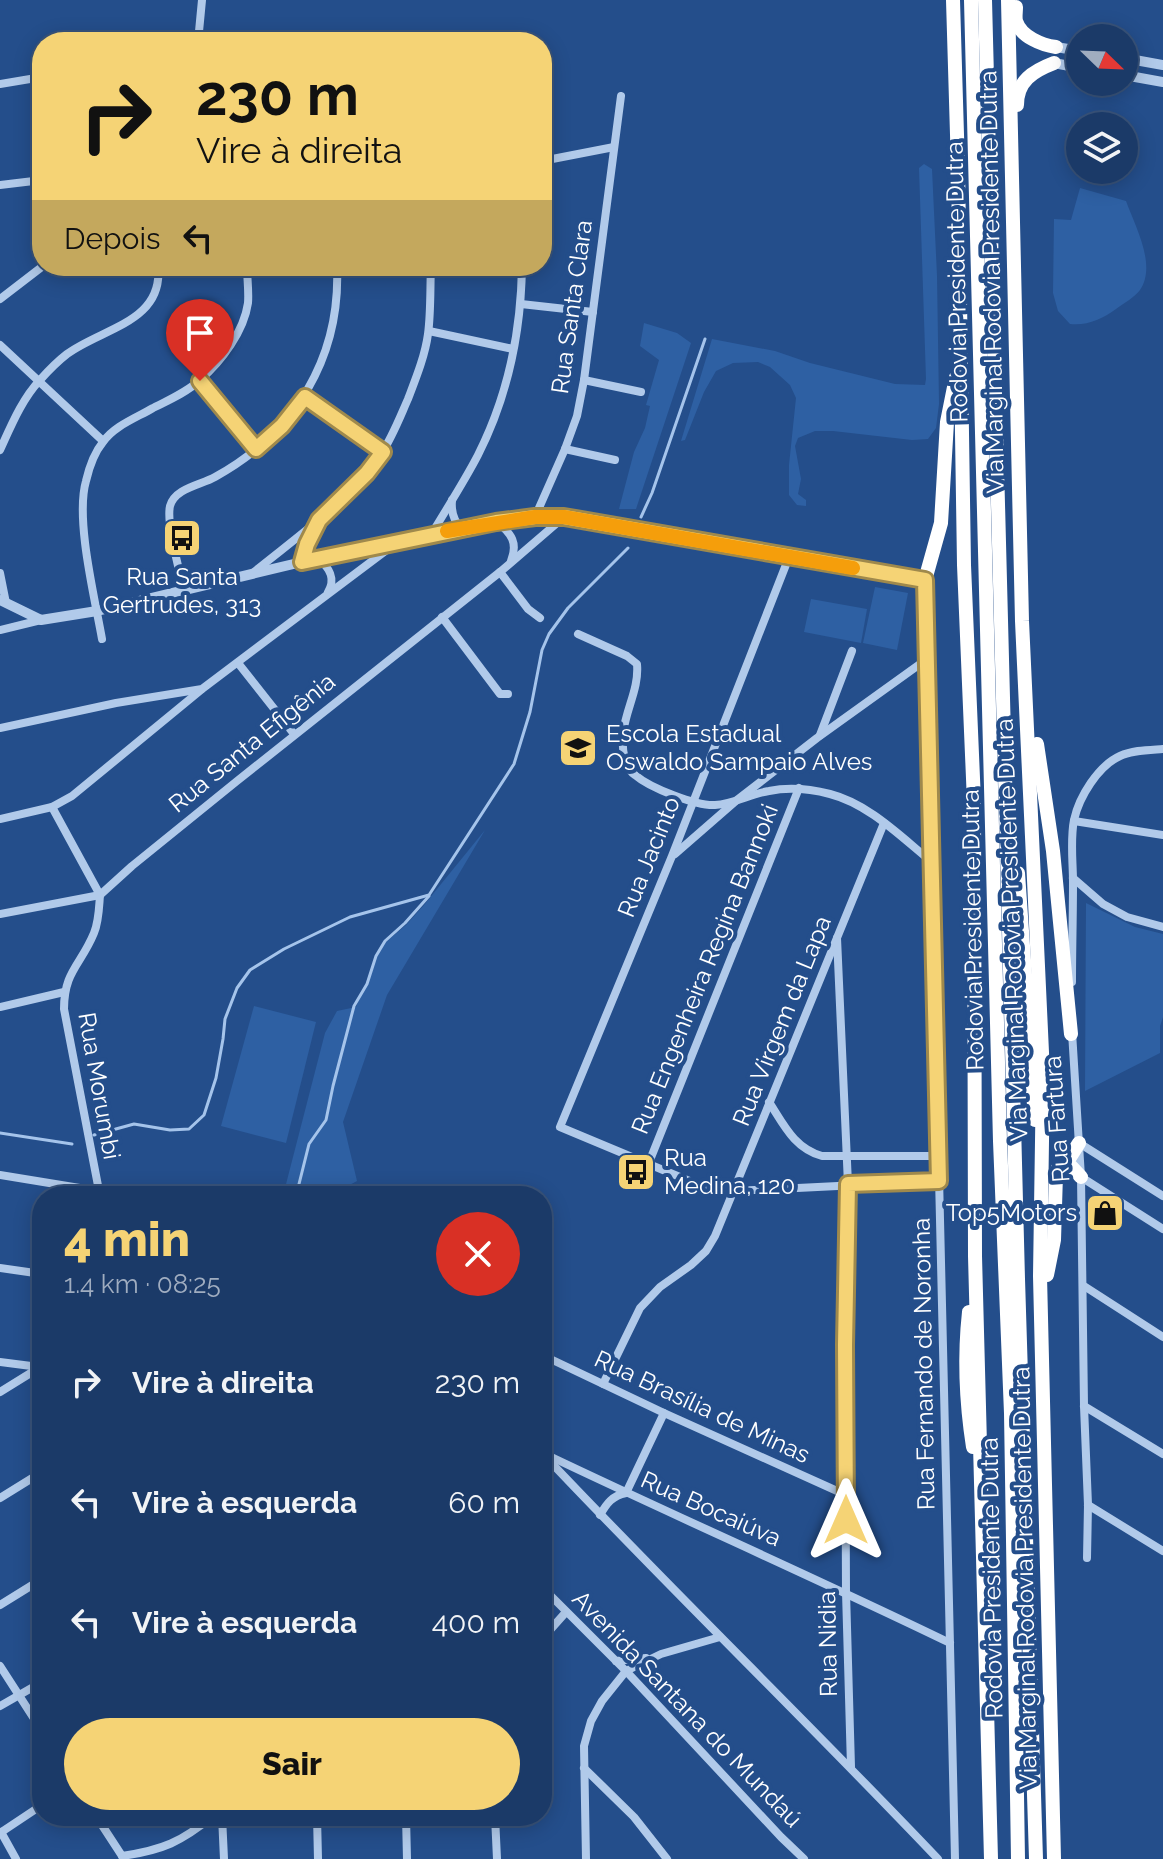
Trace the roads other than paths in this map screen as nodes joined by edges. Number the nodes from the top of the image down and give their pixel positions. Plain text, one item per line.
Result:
1 (202, 0) edge
2 (953, 0) edge
3 (971, 0) edge
4 (985, 0) edge
5 (1008, 0) edge
6 (1016, 0) edge
7 (199, 32) edge
8 (1056, 47) joint
9 (1066, 49) edge
10 (1138, 61) edge
11 (1054, 63) joint
12 (1066, 65) edge
13 (1163, 65) edge
14 (1138, 78) edge
15 (32, 79) edge
16 (1163, 82) edge
17 (0, 84) edge
18 (621, 96) dead end
19 (614, 147) junction
20 (552, 159) edge
21 (32, 181) edge
22 (0, 185) edge
23 (1012, 193) junction
24 (32, 274) edge
25 (157, 276) edge
26 (247, 276) edge
27 (337, 276) edge
28 (431, 276) edge
29 (522, 276) edge
30 (0, 299) edge
31 (521, 304) junction
32 (593, 312) junction
33 (429, 331) junction
34 (0, 345) edge
35 (513, 349) junction
36 (961, 357) junction
37 (584, 380) junction
38 (38, 381) junction
39 (200, 381) junction
40 (641, 392) dead end
41 (305, 397) junction
42 (103, 441) junction
43 (256, 449) junction
44 (565, 449) junction
45 (0, 450) edge
46 (383, 452) junction
47 (615, 460) dead end
48 (454, 496) junction
49 (535, 517) junction
50 (564, 517) junction
51 (319, 520) junction
52 (496, 522) junction
53 (462, 529) junction
54 (431, 535) junction
55 (394, 544) junction
56 (789, 557) junction
57 (318, 559) junction
58 (302, 562) junction
59 (510, 563) junction
60 (500, 572) junction
61 (0, 573) edge
62 (251, 575) junction
63 (925, 580) junction
64 (184, 591) junction
65 (325, 596) junction
66 (3, 602) edge
67 (97, 611) junction
68 (442, 617) junction
69 (540, 618) dead end
70 (41, 620) junction
71 (1022, 621) junction
72 (0, 630) edge
73 (578, 634) dead end
74 (102, 639) dead end
75 (852, 651) dead end
76 (927, 659) junction
77 (238, 663) junction
78 (202, 689) junction
79 (508, 694) dead end
80 (0, 728) edge
81 (294, 734) junction
82 (819, 736) junction
83 (1163, 749) edge
84 (799, 788) junction
85 (737, 800) junction
86 (692, 802) junction
87 (52, 807) junction
88 (0, 819) edge
89 (1074, 821) junction
90 (884, 823) junction
91 (1163, 835) edge
92 (672, 856) junction
93 (1008, 856) junction
94 (932, 862) junction
95 (1073, 878) junction
96 (100, 895) junction
97 (0, 914) edge
98 (1163, 927) edge
99 (837, 938) junction
100 (64, 992) junction
101 (0, 1007) edge
102 (1071, 1034) junction
103 (769, 1102) junction
104 (1079, 1143) junction
105 (1043, 1155) junction
106 (847, 1156) junction
107 (938, 1156) junction
108 (1067, 1162) junction
109 (648, 1165) junction
110 (0, 1175) edge
111 (1081, 1177) junction
112 (939, 1181) junction
113 (848, 1184) junction
114 (57, 1186) edge
115 (97, 1186) edge
116 (735, 1191) junction
117 (1163, 1196) edge
118 (1163, 1229) edge
119 (0, 1268) edge
120 (32, 1273) edge
121 (1084, 1286) junction
122 (1041, 1307) junction
123 (1163, 1337) edge
124 (552, 1360) edge
125 (0, 1362) edge
126 (32, 1366) edge
127 (32, 1372) edge
128 (603, 1384) junction
129 (0, 1392) edge
130 (1084, 1406) junction
131 (664, 1413) junction
132 (1163, 1454) edge
133 (552, 1458) edge
134 (552, 1464) edge
135 (32, 1478) edge
136 (626, 1493) junction
137 (846, 1495) junction
138 (0, 1498) edge
139 (1088, 1505) junction
140 (600, 1515) junction
141 (1163, 1551) edge
142 (1087, 1558) dead end
143 (32, 1585) edge
144 (846, 1592) junction
145 (552, 1597) edge
146 (0, 1605) edge
147 (566, 1612) junction
148 (552, 1628) edge
149 (720, 1637) junction
150 (950, 1643) junction
151 (650, 1658) junction
152 (616, 1661) junction
153 (0, 1666) edge
154 (626, 1671) junction
155 (32, 1688) edge
156 (20, 1695) junction
157 (0, 1706) edge
158 (32, 1715) edge
159 (583, 1767) junction
160 (851, 1767) junction
161 (32, 1812) edge
162 (103, 1826) edge
163 (201, 1826) edge
164 (222, 1826) edge
165 (317, 1826) edge
166 (406, 1826) edge
167 (495, 1826) edge
168 (0, 1833) edge
169 (123, 1857) edge
170 (16, 1859) edge
171 (224, 1859) edge
172 (318, 1859) edge
173 (407, 1859) edge
174 (497, 1859) edge
175 (586, 1859) edge
176 (667, 1859) edge
177 (804, 1859) edge
178 (938, 1859) edge
179 (955, 1859) edge
180 (991, 1859) edge
181 (1018, 1859) edge
182 (1036, 1859) edge
183 (1054, 1859) edge

1 - 7 street
2 - 36 highway, Rodovia Presidente Dutra
3 - 181 highway, Rodovia Presidente Dutra
4 - 93 highway, Rodovia Presidente Dutra
5 - 23 highway, Via Marginal Rodovia Presidente Dutra
6 - 8 highway
8 - 9 street
10 - 13 street
11 - 12 street
11 - 23 highway
14 - 16 street
15 - 17 street
18 - 19 street, Rua Santa Clara
19 - 20 street
19 - 32 street, Rua Santa Clara
21 - 22 street
23 - 71 highway, Via Marginal Rodovia Presidente Dutra
24 - 30 street
25 - 38 street
26 - 39 street
27 - 41 street
28 - 33 street
29 - 31 street
31 - 32 street
31 - 35 street
32 - 37 street, Rua Santa Clara
33 - 35 street
33 - 46 street
34 - 38 street
35 - 48 street
36 - 63 highway
36 - 180 highway, Rodovia Presidente Dutra
37 - 40 street
37 - 44 street, Rua Santa Clara
38 - 42 street
38 - 45 street
39 - 42 street
39 - 43 street
41 - 43 street
41 - 46 street
42 - 67 street
43 - 64 street
44 - 47 street
44 - 49 street, Rua Santa Clara
46 - 51 street
48 - 53 street
48 - 54 street
49 - 50 street
49 - 52 street
50 - 56 street
50 - 59 street, Rua Santa Efigênia
51 - 58 street
51 - 62 street
52 - 53 street
52 - 59 street
53 - 54 street
54 - 55 street
55 - 57 street
55 - 65 street
56 - 63 street
56 - 86 street, Rua Jacinto
57 - 58 street
57 - 65 street
58 - 62 street
59 - 60 street, Rua Santa Efigênia
60 - 68 street, Rua Santa Efigênia
60 - 69 street
61 - 66 street
62 - 64 street
63 - 76 street, Rua Fernando de Noronha
64 - 67 street
65 - 77 street
66 - 70 street
67 - 70 street
67 - 74 street
68 - 79 street
68 - 81 street, Rua Santa Efigênia
70 - 72 street
71 - 102 highway
71 - 105 highway, Via Marginal Rodovia Presidente Dutra
73 - 86 street
75 - 82 street
76 - 82 street
76 - 94 street, Rua Fernando de Noronha
77 - 78 street
77 - 81 street
78 - 80 street
78 - 87 street
81 - 96 street, Rua Santa Efigênia
82 - 85 street
83 - 89 street
84 - 85 street
84 - 90 street
84 - 109 street, Rua Engenheira Regina Bannoki
85 - 86 street
85 - 92 street
86 - 92 street, Rua Jacinto
87 - 88 street
87 - 96 street
89 - 91 street
89 - 95 street, Rua Fartura
90 - 94 street
90 - 99 street, Rua Virgem da Lapa
92 - 109 street, Rua Jacinto
93 - 105 highway
93 - 182 highway, Rodovia Presidente Dutra
94 - 107 street, Rua Fernando de Noronha
95 - 98 street
95 - 102 street, Rua Fartura
96 - 97 street
96 - 100 street, Rua Morumbi
99 - 103 street, Rua Virgem da Lapa
99 - 106 street, Rua Nidia
100 - 101 street
100 - 115 street, Rua Morumbi
102 - 104 street, Rua Fartura
103 - 106 street
103 - 116 street, Rua Virgem da Lapa
104 - 108 highway
104 - 111 street, Rua Fartura
104 - 117 street
105 - 122 highway, Via Marginal Rodovia Presidente Dutra
106 - 107 street
106 - 113 street, Rua Nidia
107 - 112 street, Rua Fernando de Noronha
108 - 111 highway
108 - 122 highway
109 - 116 street
110 - 114 street
111 - 118 street
111 - 121 street, Rua Fartura
112 - 113 street
112 - 150 street, Rua Fernando de Noronha
113 - 116 street
113 - 137 street, Rua Nidia
116 - 128 street, Rua Virgem da Lapa
119 - 120 street
121 - 123 street
121 - 130 street, Rua Fartura
122 - 183 highway, Via Marginal Rodovia Presidente Dutra
124 - 128 street, Rua Brasília de Minas
125 - 126 street
127 - 129 street
128 - 131 street, Rua Brasília de Minas
130 - 132 street
130 - 139 street, Rua Fartura
131 - 136 street
131 - 137 street, Rua Brasília de Minas
133 - 136 street, Rua Bocaiúva
134 - 140 street
135 - 138 street
136 - 140 street
136 - 144 street, Rua Bocaiúva
137 - 144 street, Rua Nidia
139 - 141 street
139 - 142 street, Rua Fartura
140 - 149 street
143 - 146 street
144 - 150 street, Rua Bocaiúva
144 - 160 street, Rua Nidia
145 - 147 street, Avenida Santana do Mundaú
147 - 148 street
147 - 152 street, Avenida Santana do Mundaú
149 - 151 street
149 - 160 street
150 - 179 street, Rua Fernando de Noronha
151 - 152 street
151 - 154 street
152 - 154 street, Avenida Santana do Mundaú
153 - 156 street
154 - 159 street
154 - 177 street, Avenida Santana do Mundaú
155 - 156 street
156 - 157 street
156 - 158 street
159 - 175 street
159 - 176 street
160 - 178 street
161 - 168 street
162 - 169 street
163 - 169 street
164 - 171 street
165 - 172 street
166 - 173 street
167 - 174 street
168 - 170 street

